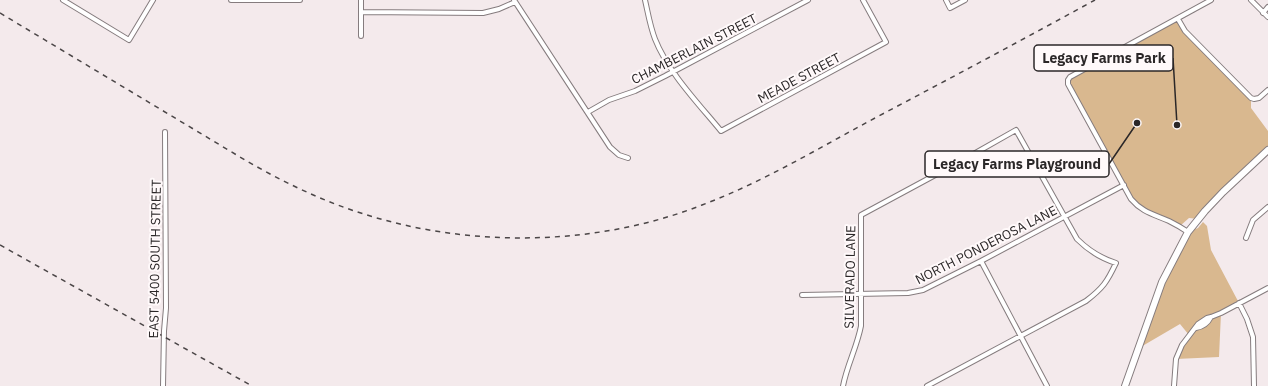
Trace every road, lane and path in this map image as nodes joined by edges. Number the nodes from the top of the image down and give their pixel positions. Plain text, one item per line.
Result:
1 (63, 0) edge
2 (153, 0) edge
3 (231, 0) edge
4 (238, 0) edge
5 (300, 0) edge
6 (361, 0) edge
7 (645, 0) edge
8 (808, 0) edge
9 (864, 0) edge
10 (946, 0) edge
11 (965, 0) edge
12 (1211, 0) edge
13 (1251, 0) edge
14 (514, 1) edge
15 (1268, 7) edge
16 (361, 12) junction
17 (1263, 13) junction
18 (1268, 17) edge
19 (1178, 19) junction
20 (361, 36) dead end
21 (674, 72) junction
22 (1268, 90) edge
23 (588, 112) junction
24 (165, 132) dead end
25 (1268, 150) edge
26 (628, 158) dead end
27 (1124, 185) junction
28 (1268, 207) edge
29 (1064, 217) junction
30 (1188, 232) junction
31 (1246, 238) dead end
32 (980, 261) junction
33 (1268, 288) edge
34 (861, 294) junction
35 (802, 295) dead end
36 (1239, 303) junction
37 (1020, 337) junction
38 (163, 386) edge
39 (843, 386) edge
40 (927, 386) edge
41 (1047, 386) edge
42 (1125, 386) edge
43 (1174, 386) edge
44 (1254, 386) edge

1 - 2 street
3 - 4 street
4 - 5 street
6 - 16 street
7 - 21 street
8 - 21 street, CHAMBERLAIN STREET
9 - 21 street, MEADE STREET
10 - 11 street
12 - 19 street
13 - 17 street
14 - 16 street
14 - 23 street
15 - 17 street
16 - 20 street
17 - 18 street
19 - 22 street
19 - 27 street
21 - 23 street, CHAMBERLAIN STREET
23 - 26 street
24 - 38 street, EAST 5400 SOUTH STREET
25 - 30 street
27 - 29 street, NORTH PONDEROSA LANE
27 - 30 street
28 - 31 street
29 - 32 street, NORTH PONDEROSA LANE
29 - 34 street, SILVERADO LANE
29 - 37 street
30 - 42 street
32 - 34 street, NORTH PONDEROSA LANE
32 - 37 street
33 - 36 street
34 - 35 street, NORTH PONDEROSA LANE
34 - 39 street, SILVERADO LANE
36 - 43 street
36 - 44 street
37 - 40 street
37 - 41 street

